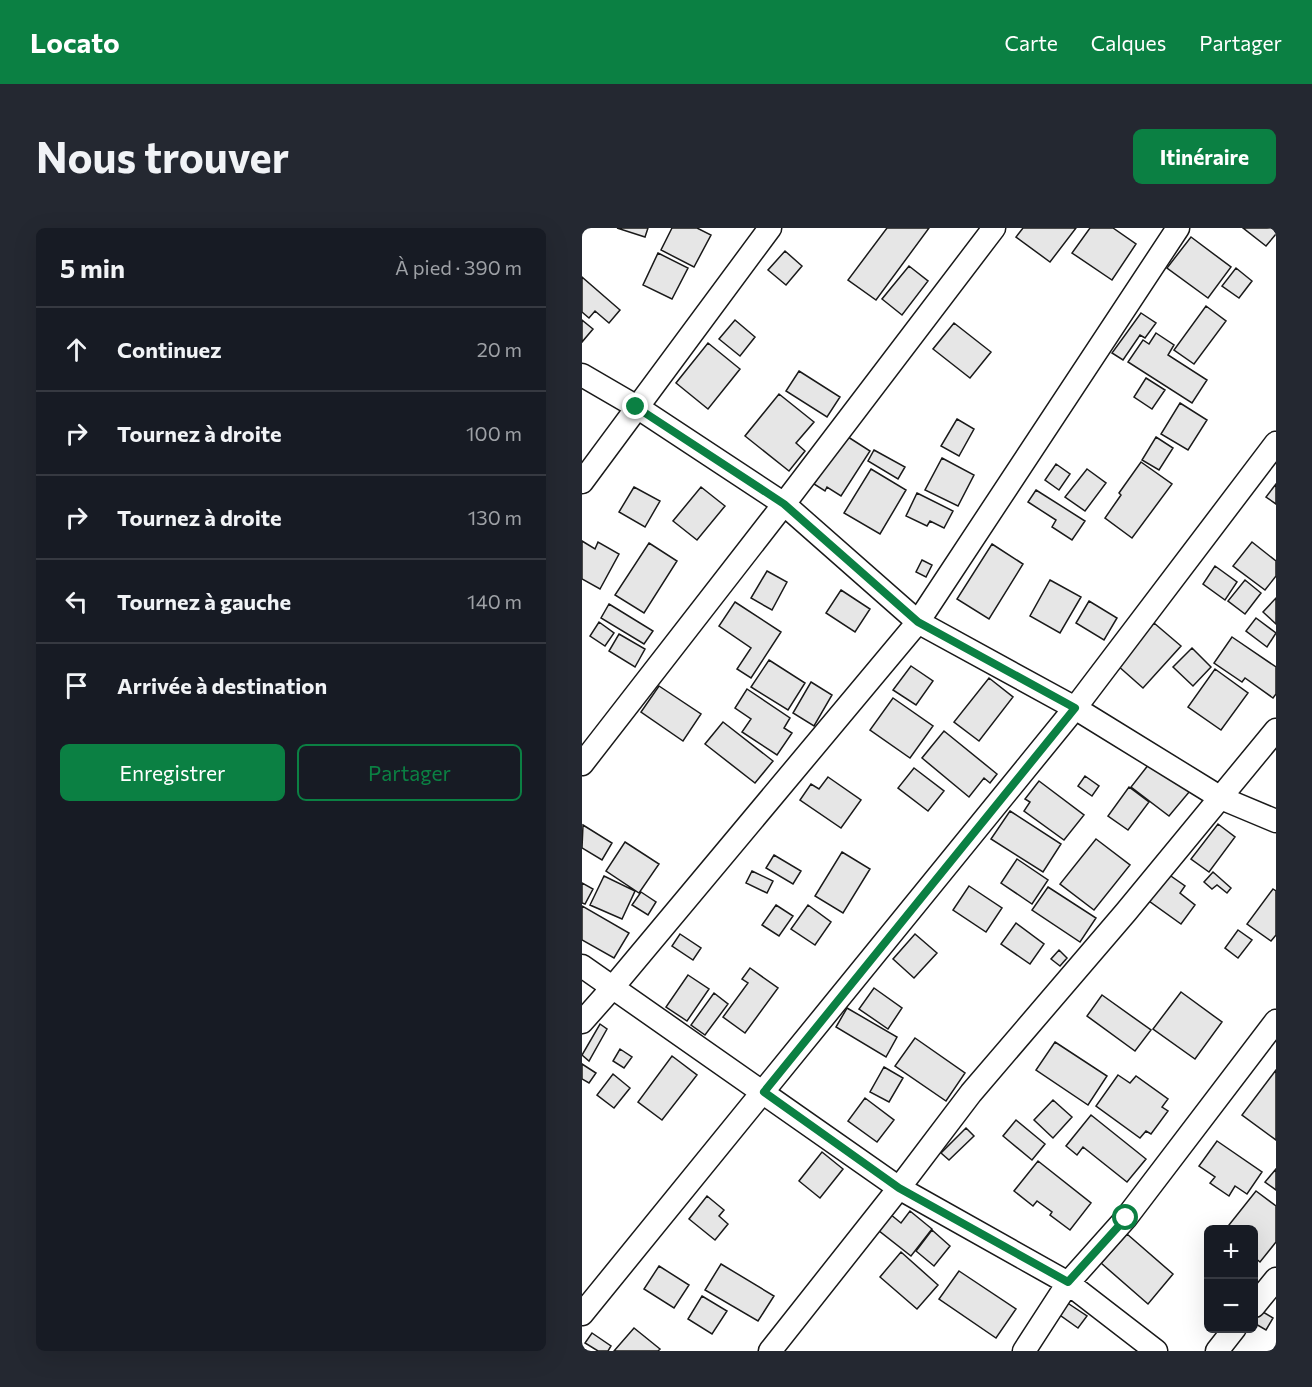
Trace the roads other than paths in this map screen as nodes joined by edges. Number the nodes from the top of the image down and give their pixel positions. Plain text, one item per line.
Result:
1 (770, 228) edge
2 (993, 228) edge
3 (1178, 228) edge
4 (582, 375) edge
5 (636, 407) junction
6 (1276, 443) edge
7 (582, 482) edge
8 (784, 504) junction
9 (918, 622) junction
10 (1075, 708) junction
11 (1276, 730) edge
12 (582, 764) edge
13 (1221, 798) junction
14 (1276, 821) edge
15 (582, 966) edge
16 (613, 987) junction
17 (1276, 1021) edge
18 (582, 1022) edge
19 (764, 1092) junction
20 (899, 1188) junction
21 (1276, 1279) edge
22 (1068, 1282) junction
23 (1258, 1301) edge
24 (582, 1314) edge
25 (1232, 1333) edge
26 (770, 1351) edge
27 (1024, 1351) edge
28 (1156, 1351) edge
29 (1217, 1351) edge

1 - 5 street
2 - 8 street
3 - 9 street
4 - 5 street
5 - 7 street
5 - 8 street
6 - 10 street
8 - 9 street
8 - 12 street
9 - 10 street
9 - 16 street
10 - 13 street
10 - 19 street
11 - 13 street
13 - 14 street
13 - 20 street
15 - 16 street
16 - 18 street
16 - 19 street
17 - 22 street
19 - 20 street
19 - 24 street
20 - 22 street
20 - 26 street
21 - 23 street
22 - 27 street
22 - 28 street
25 - 29 street

